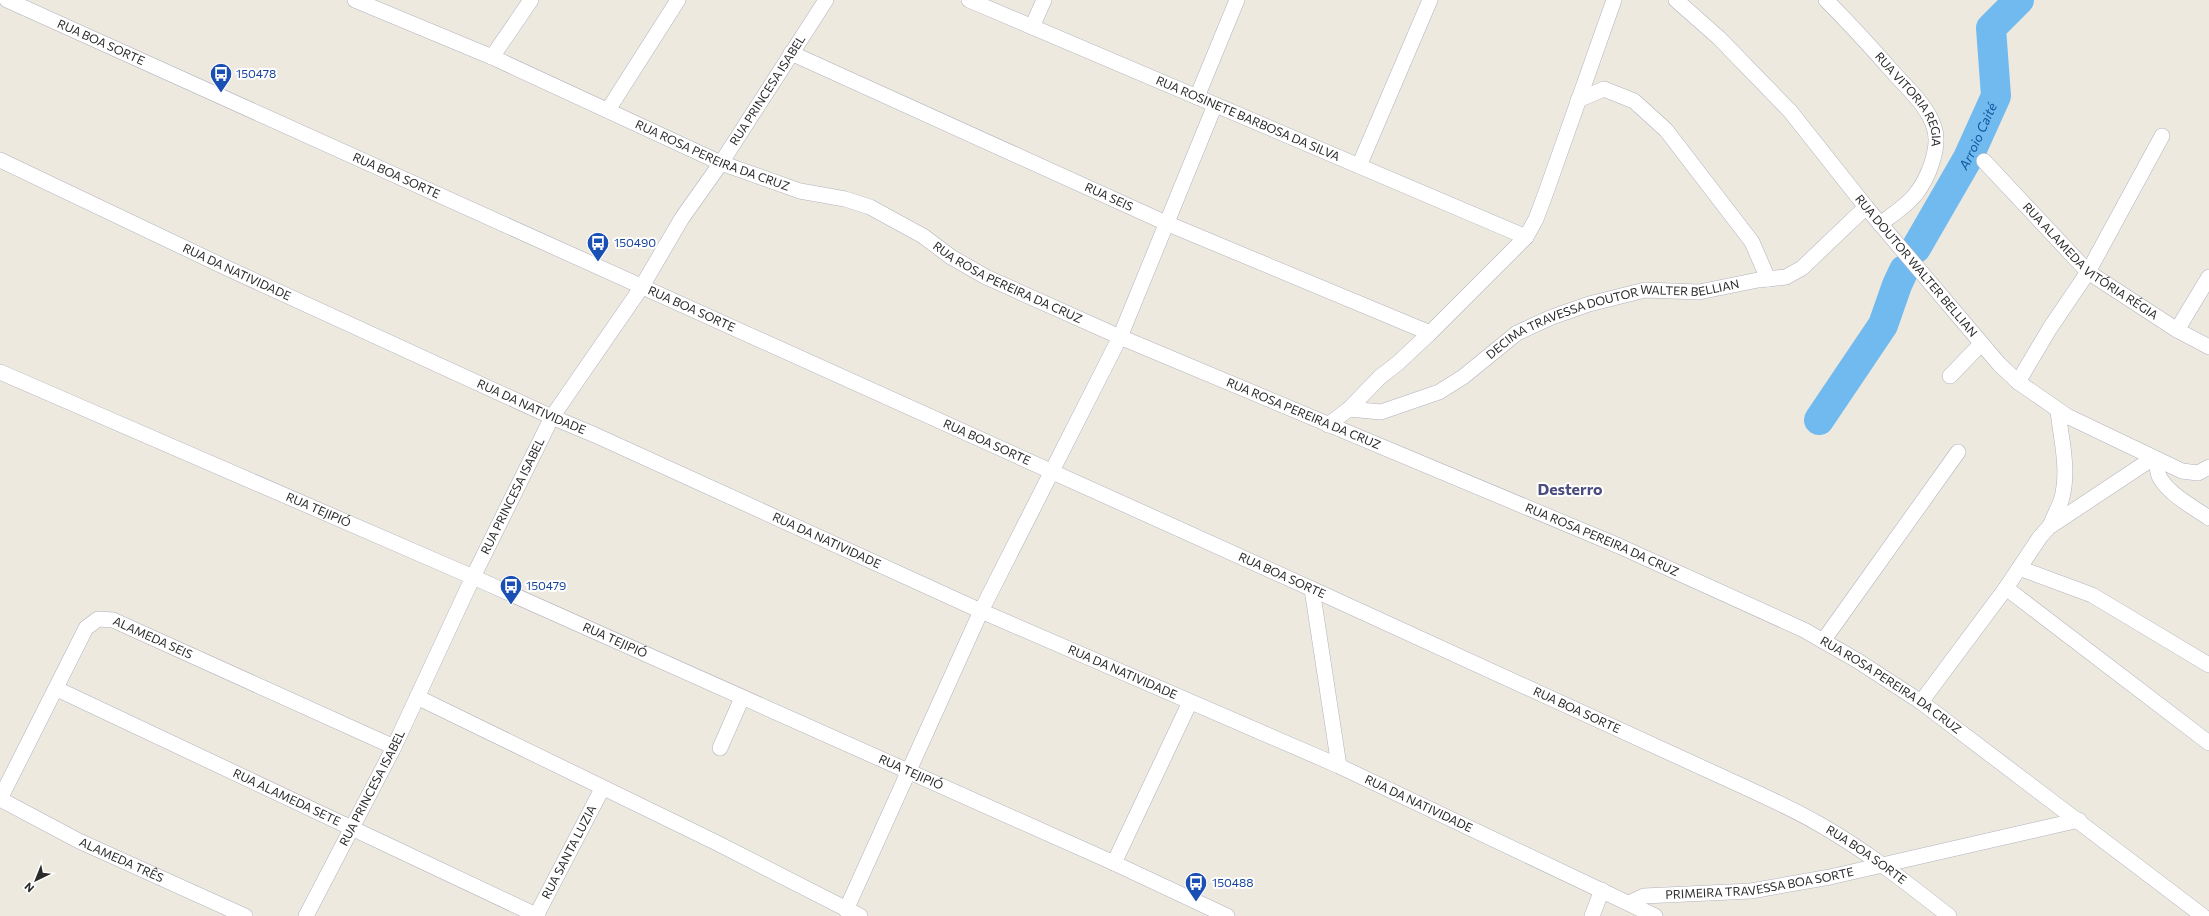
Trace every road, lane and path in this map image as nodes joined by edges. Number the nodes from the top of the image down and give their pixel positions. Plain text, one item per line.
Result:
1 (7, 0) edge
2 (531, 0) edge
3 (678, 0) edge
4 (826, 0) edge
5 (969, 0) edge
6 (1044, 0) edge
7 (1237, 0) edge
8 (1430, 0) edge
9 (1614, 0) edge
10 (1676, 0) edge
11 (1826, 0) edge
12 (366, 2) edge
13 (1032, 27) junction
14 (791, 54) junction
15 (492, 56) junction
16 (1197, 97) junction
17 (1578, 100) junction
18 (1215, 104) junction
19 (608, 110) junction
20 (2162, 136) dead end
21 (0, 160) edge
22 (1984, 161) dead end
23 (721, 162) junction
24 (1359, 166) junction
25 (1866, 207) junction
26 (1166, 223) junction
27 (1880, 224) junction
28 (1526, 237) junction
29 (2088, 272) junction
30 (2209, 277) edge
31 (1768, 279) junction
32 (641, 288) junction
33 (2177, 330) junction
34 (1430, 333) junction
35 (1120, 337) junction
36 (1981, 344) junction
37 (2209, 347) edge
38 (0, 372) edge
39 (1950, 376) dead end
40 (2018, 382) junction
41 (1349, 409) junction
42 (2058, 411) junction
43 (552, 417) junction
44 (1328, 425) junction
45 (1958, 452) dead end
46 (2155, 458) junction
47 (2204, 470) edge
48 (1052, 472) junction
49 (2209, 518) edge
50 (2049, 527) junction
51 (2019, 568) junction
52 (473, 577) junction
53 (1312, 588) junction
54 (2006, 588) junction
55 (981, 611) junction
56 (1823, 641) junction
57 (2209, 665) edge
58 (57, 689) junction
59 (417, 697) junction
60 (742, 698) junction
61 (1190, 702) junction
62 (1921, 702) junction
63 (2209, 743) edge
64 (394, 747) junction
65 (720, 748) dead end
66 (1339, 766) junction
67 (909, 773) junction
68 (602, 789) junction
69 (0, 799) edge
70 (2079, 820) junction
71 (353, 827) junction
72 (1114, 863) junction
73 (1882, 866) junction
74 (1602, 890) junction
75 (1629, 903) junction
76 (846, 910) junction
77 (1208, 912) edge
78 (245, 916) edge
79 (306, 916) edge
80 (537, 916) edge
81 (860, 916) edge
82 (1228, 916) edge
83 (1592, 916) edge
84 (1655, 916) edge
85 (1949, 916) edge
86 (2203, 916) edge

1 - 32 street, RUA BOA SORTE
2 - 15 street
3 - 19 street
4 - 14 street, RUA PRINCESA ISABEL
5 - 13 street, RUA ROSINETE BARBOSA DA SILVA
6 - 13 street
7 - 16 street
8 - 24 street
9 - 17 street
10 - 25 street, RUA DOUTOR WALTER BELLIAN
11 - 27 street, RUA VITORIA REGIA
12 - 15 street, RUA ROSA PEREIRA DA CRUZ
13 - 16 street, RUA ROSINETE BARBOSA DA SILVA
14 - 23 street, RUA PRINCESA ISABEL
14 - 26 street, RUA SEIS
15 - 19 street, RUA ROSA PEREIRA DA CRUZ
16 - 18 street, RUA ROSINETE BARBOSA DA SILVA
17 - 28 street
17 - 31 street
18 - 24 street, RUA ROSINETE BARBOSA DA SILVA
18 - 26 street
19 - 23 street, RUA ROSA PEREIRA DA CRUZ
20 - 29 street
21 - 43 street, RUA DA NATIVIDADE
22 - 29 street, RUA ALAMEDA VITÓRIA RÉGIA
23 - 32 street, RUA PRINCESA ISABEL
23 - 35 street, RUA ROSA PEREIRA DA CRUZ
24 - 28 street, RUA ROSINETE BARBOSA DA SILVA
25 - 27 street, RUA DOUTOR WALTER BELLIAN
25 - 31 street, DECIMA TRAVESSA DOUTOR WALTER BELLIAN
26 - 34 street, RUA SEIS
26 - 35 street
27 - 36 street, RUA DOUTOR WALTER BELLIAN
28 - 34 street
29 - 33 street, RUA ALAMEDA VITÓRIA RÉGIA
29 - 40 street
30 - 33 street
31 - 41 street, DECIMA TRAVESSA DOUTOR WALTER BELLIAN
32 - 43 street, RUA PRINCESA ISABEL
32 - 48 street, RUA BOA SORTE
33 - 37 street, RUA ALAMEDA VITÓRIA RÉGIA
34 - 41 street
35 - 44 street, RUA ROSA PEREIRA DA CRUZ
35 - 48 street
36 - 39 street
36 - 40 street, RUA DOUTOR WALTER BELLIAN
38 - 52 street, RUA TEJIPIÓ
40 - 42 street, RUA DOUTOR WALTER BELLIAN
41 - 44 street
42 - 46 street, RUA DOUTOR WALTER BELLIAN
42 - 50 street
43 - 52 street, RUA PRINCESA ISABEL
43 - 55 street, RUA DA NATIVIDADE
44 - 56 street, RUA ROSA PEREIRA DA CRUZ
45 - 56 street
46 - 47 street, RUA DOUTOR WALTER BELLIAN
46 - 49 street
46 - 50 street
48 - 53 street, RUA BOA SORTE
48 - 55 street
50 - 51 street
51 - 54 street
51 - 57 street
52 - 59 street, RUA PRINCESA ISABEL
52 - 60 street, RUA TEJIPIÓ
53 - 66 street
53 - 73 street, RUA BOA SORTE
54 - 62 street
54 - 63 street
55 - 61 street, RUA DA NATIVIDADE
55 - 67 street
56 - 62 street, RUA ROSA PEREIRA DA CRUZ
58 - 64 street, ALAMEDA SEIS
58 - 69 street, ALAMEDA SEIS
58 - 71 street, RUA ALAMEDA SETE
59 - 64 street, RUA PRINCESA ISABEL
59 - 68 street
60 - 65 street
60 - 67 street, RUA TEJIPIÓ
61 - 66 street, RUA DA NATIVIDADE
61 - 72 street
62 - 70 street, RUA ROSA PEREIRA DA CRUZ
64 - 71 street, RUA PRINCESA ISABEL
66 - 74 street, RUA DA NATIVIDADE
67 - 72 street, RUA TEJIPIÓ
67 - 76 street
68 - 76 street
68 - 80 street, RUA SANTA LUZIA
69 - 78 street, ALAMEDA TRÊS
70 - 73 street, PRIMEIRA TRAVESSA BOA SORTE
70 - 86 street, RUA ROSA PEREIRA DA CRUZ
71 - 79 street, RUA PRINCESA ISABEL
71 - 80 street, RUA ALAMEDA SETE
72 - 77 street, RUA TEJIPIÓ
73 - 75 street, PRIMEIRA TRAVESSA BOA SORTE
73 - 85 street, RUA BOA SORTE
74 - 75 street, RUA DA NATIVIDADE
74 - 83 street
75 - 84 street, RUA DA NATIVIDADE
76 - 81 street
77 - 82 street, RUA TEJIPIÓ

